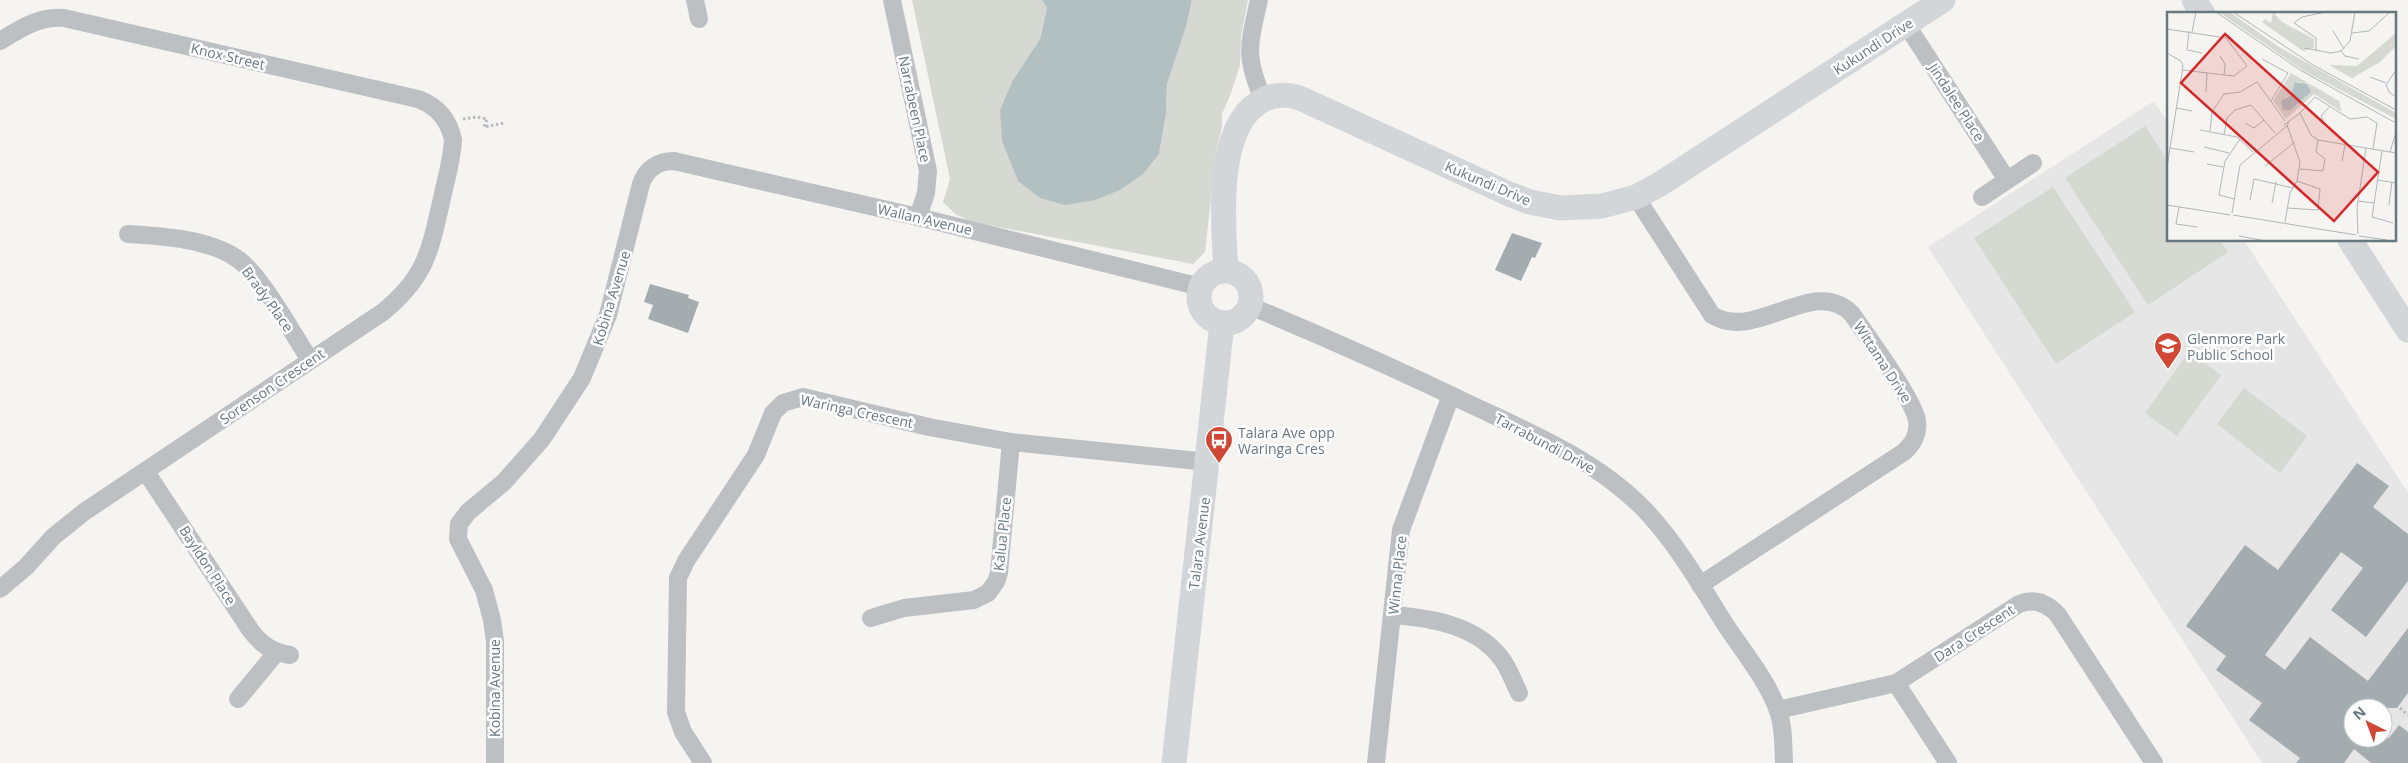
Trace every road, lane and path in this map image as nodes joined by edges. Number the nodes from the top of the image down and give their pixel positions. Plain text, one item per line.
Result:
1 (695, 0) edge
2 (892, 0) edge
3 (1259, 0) edge
4 (1943, 0) edge
5 (2194, 0) edge
6 (2202, 12) edge
7 (699, 19) dead end
8 (1906, 24) junction
9 (0, 41) edge
10 (1263, 99) junction
11 (504, 123) dead end
12 (449, 126) junction
13 (2033, 164) dead end
14 (649, 169) joint
15 (2008, 180) junction
16 (1636, 197) junction
17 (1982, 197) dead end
18 (918, 217) junction
19 (128, 234) dead end
20 (2351, 241) edge
21 (1226, 270) junction
22 (1201, 287) junction
23 (1250, 306) junction
24 (1222, 323) junction
25 (2408, 330) edge
26 (310, 360) junction
27 (1451, 395) junction
28 (1010, 442) junction
29 (1208, 462) junction
30 (146, 472) junction
31 (1700, 585) junction
32 (0, 590) edge
33 (1393, 615) junction
34 (871, 618) dead end
35 (1896, 683) junction
36 (1519, 693) dead end
37 (238, 699) dead end
38 (2400, 708) dead end
39 (1778, 710) junction
40 (2408, 715) edge
41 (1944, 762) edge
42 (495, 763) edge
43 (703, 763) edge
44 (1174, 763) edge
45 (1376, 763) edge
46 (1784, 763) edge
47 (2154, 763) edge

1 - 7 street
2 - 18 street, Narrabeen Place
3 - 10 street
4 - 8 street, Kukundi Drive
5 - 6 street
8 - 15 street, Jindalee Place
8 - 16 street, Kukundi Drive
9 - 12 street, Knox Street
10 - 16 street, Kukundi Drive
10 - 21 street
11 - 12 path
12 - 26 street, Sorenson Crescent
13 - 15 street
14 - 18 street, Wallan Avenue
14 - 42 street, Kobina Avenue
15 - 17 street
16 - 31 street, Wittama Drive
18 - 22 street, Wallan Avenue
19 - 26 street, Brady Place
20 - 25 street
21 - 22 street
21 - 23 street
22 - 24 street
23 - 24 street
23 - 27 street, Tarrabundi Drive
24 - 29 street, Talara Avenue
26 - 30 street, Sorenson Crescent
27 - 31 street, Tarrabundi Drive
27 - 33 street, Winna Place
28 - 29 street, Waringa Crescent
28 - 34 street, Kalua Place
28 - 43 street, Waringa Crescent
29 - 44 street, Talara Avenue
30 - 32 street, Sorenson Crescent
30 - 37 street, Bayldon Place
31 - 39 street, Tarrabundi Drive
33 - 36 street
33 - 45 street, Winna Place
35 - 39 street, Dara Crescent
35 - 41 street
35 - 47 street, Dara Crescent
38 - 40 path
39 - 46 street, Tarrabundi Drive

